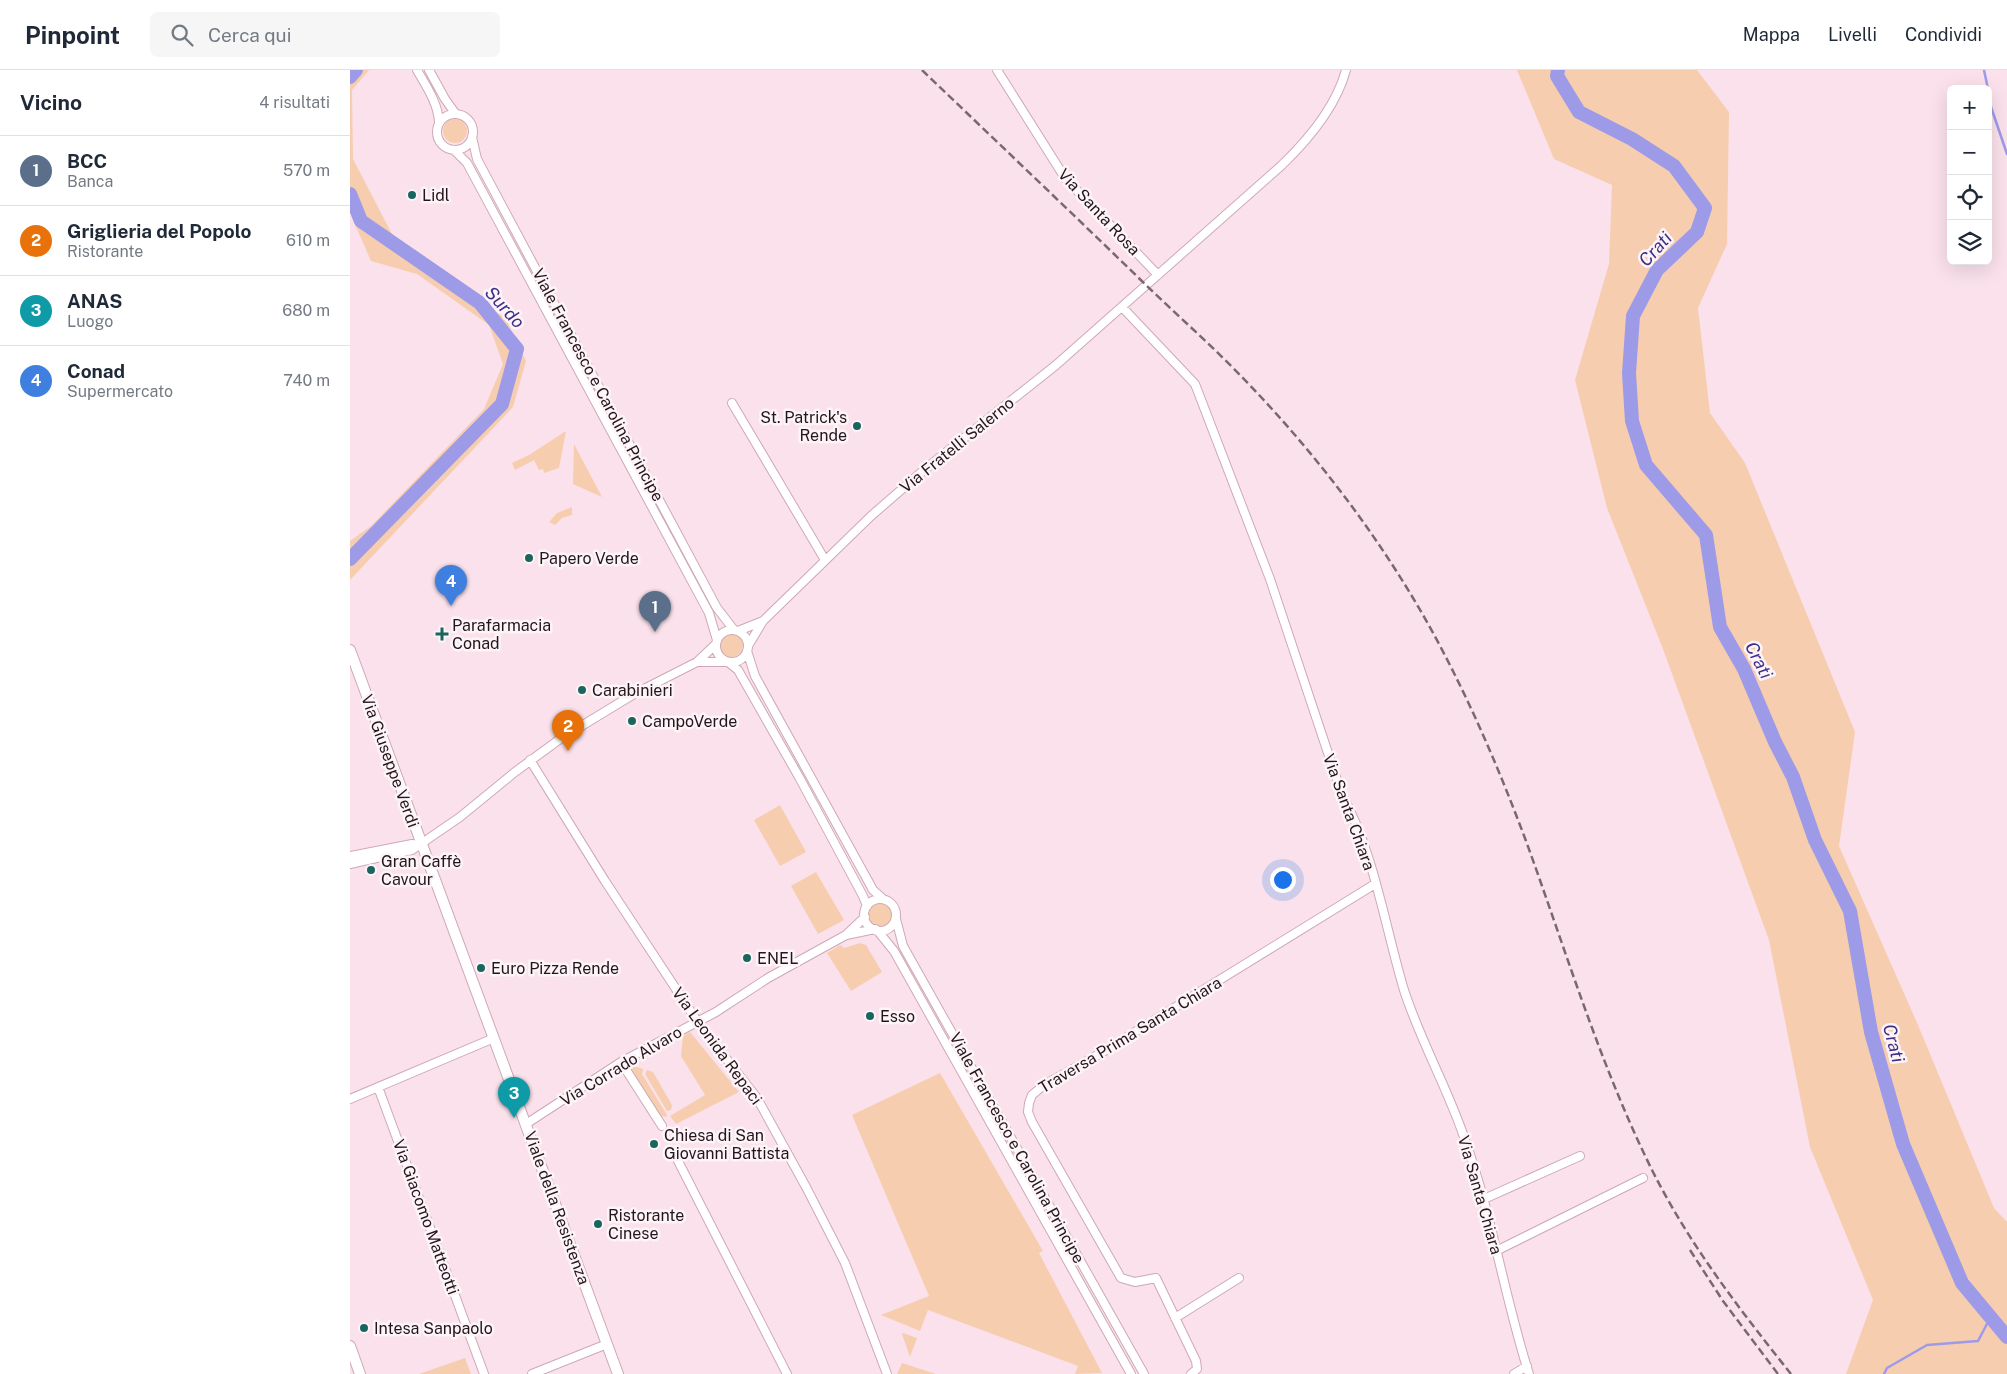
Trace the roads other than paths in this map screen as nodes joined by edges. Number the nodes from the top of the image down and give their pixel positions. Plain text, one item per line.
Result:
1 (417, 70) edge
2 (429, 70) edge
3 (997, 70) edge
4 (1346, 70) edge
5 (455, 113) junction
6 (439, 122) junction
7 (472, 137) junction
8 (454, 150) junction
9 (1158, 275) junction
10 (1122, 307) junction
11 (732, 403) dead end
12 (825, 560) junction
13 (763, 621) junction
14 (736, 630) junction
15 (716, 642) junction
16 (748, 649) junction
17 (350, 650) edge
18 (697, 662) junction
19 (728, 662) junction
20 (530, 760) junction
21 (421, 845) junction
22 (377, 854) junction
23 (350, 856) edge
24 (350, 864) edge
25 (1376, 884) junction
26 (883, 899) junction
27 (867, 906) junction
28 (864, 917) junction
29 (896, 919) junction
30 (876, 930) junction
31 (846, 935) junction
32 (698, 1021) junction
33 (494, 1038) junction
34 (621, 1062) junction
35 (378, 1087) junction
36 (350, 1099) edge
37 (526, 1124) junction
38 (662, 1126) dead end
39 (1580, 1156) dead end
40 (676, 1157) dead end
41 (1642, 1178) dead end
42 (1484, 1199) junction
43 (1496, 1251) junction
44 (1238, 1278) dead end
45 (1175, 1318) junction
46 (607, 1344) junction
47 (350, 1346) edge
48 (1528, 1370) edge
49 (360, 1374) edge
50 (484, 1374) edge
51 (532, 1374) edge
52 (618, 1374) edge
53 (787, 1374) edge
54 (887, 1374) edge
55 (1131, 1374) edge
56 (1144, 1374) edge
57 (1191, 1374) edge
58 (1514, 1374) edge

1 - 6 street, Viale Francesco e Carolina Principe
2 - 5 street, Viale Francesco e Carolina Principe
3 - 9 street, Via Santa Rosa
4 - 9 street, Via Fratelli Salerno
5 - 6 street
5 - 7 street, Viale Francesco e Carolina Principe
6 - 8 street, Viale Francesco e Carolina Principe
7 - 8 street
7 - 14 street, Viale Francesco e Carolina Principe
8 - 15 street, Viale Francesco e Carolina Principe
9 - 10 street, Via Fratelli Salerno
10 - 12 street, Via Fratelli Salerno
10 - 25 street, Via Santa Chiara
11 - 12 street
12 - 13 street, Via Fratelli Salerno
13 - 14 street, Via Fratelli Salerno
13 - 16 street, Via Fratelli Salerno
14 - 15 street
14 - 16 street, Viale Francesco e Carolina Principe
15 - 18 street
15 - 19 street, Viale Francesco e Carolina Principe
16 - 19 street
16 - 26 street, Viale Francesco e Carolina Principe
17 - 21 main road, Via Giuseppe Verdi
18 - 19 street
18 - 20 street
19 - 27 street, Viale Francesco e Carolina Principe
20 - 21 street
20 - 32 street, Via Leonida Repaci
21 - 22 street
21 - 33 main road, Viale della Resistenza
22 - 23 street
22 - 24 street
25 - 42 street, Via Santa Chiara
25 - 45 street, Traversa Prima Santa Chiara
26 - 27 street
26 - 29 street, Viale Francesco e Carolina Principe
27 - 28 street
28 - 30 street, Viale Francesco e Carolina Principe
28 - 31 street, Via Corrado Alvaro
29 - 30 street
29 - 56 street, Viale Francesco e Carolina Principe
30 - 31 street, Via Corrado Alvaro
30 - 55 street, Viale Francesco e Carolina Principe
31 - 32 street, Via Corrado Alvaro
32 - 34 street, Via Corrado Alvaro
32 - 54 street, Via Leonida Repaci
33 - 35 street
33 - 37 main road, Viale della Resistenza
34 - 37 street, Via Corrado Alvaro
34 - 38 street
35 - 36 street
35 - 50 street, Via Giacomo Matteotti
37 - 46 main road, Viale della Resistenza
39 - 42 street
40 - 53 street
41 - 43 street
42 - 43 street, Via Santa Chiara
43 - 48 street, Via Santa Chiara
44 - 45 street
45 - 57 street, Traversa Prima Santa Chiara
46 - 51 street
46 - 52 main road, Viale della Resistenza
47 - 49 main road
48 - 58 street

